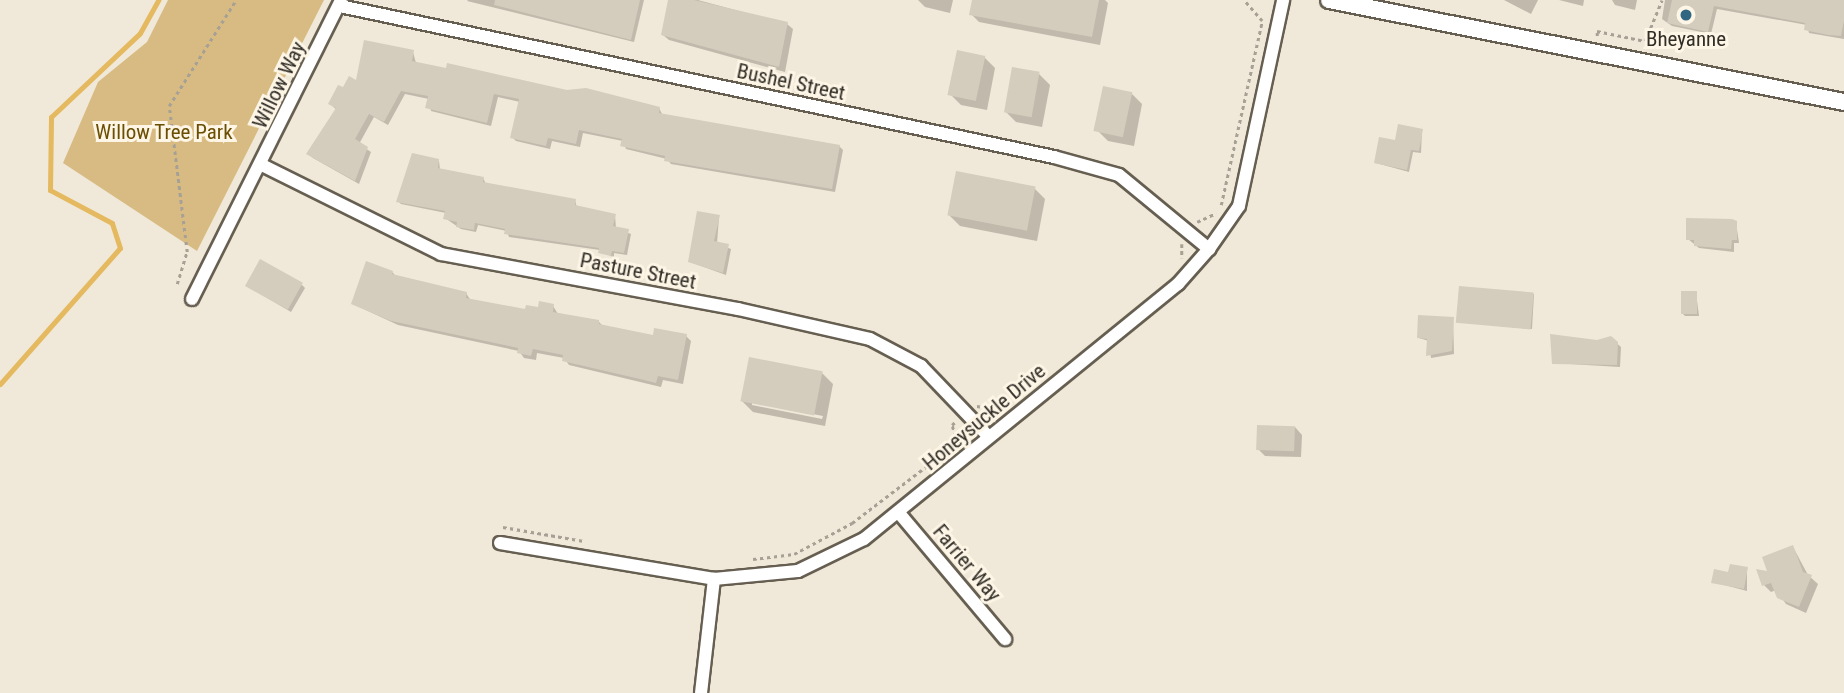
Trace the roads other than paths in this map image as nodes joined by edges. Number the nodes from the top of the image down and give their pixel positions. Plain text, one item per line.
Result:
1 (1283, 0) edge
2 (1329, 0) edge
3 (341, 3) edge
4 (1844, 102) edge
5 (262, 165) junction
6 (1209, 248) junction
7 (192, 299) dead end
8 (989, 437) junction
9 (899, 513) junction
10 (500, 543) dead end
11 (714, 579) junction
12 (1006, 639) dead end
13 (701, 693) edge

1 - 6 street, Honeysuckle Drive
2 - 4 street
3 - 5 street, Willow Way
3 - 6 street, Bushel Street
5 - 7 street, Willow Way
5 - 8 street, Pasture Street
6 - 8 street, Honeysuckle Drive
8 - 9 street, Honeysuckle Drive
9 - 11 street, Honeysuckle Drive
9 - 12 street, Farrier Way
10 - 11 street, Honeysuckle Drive
11 - 13 street

